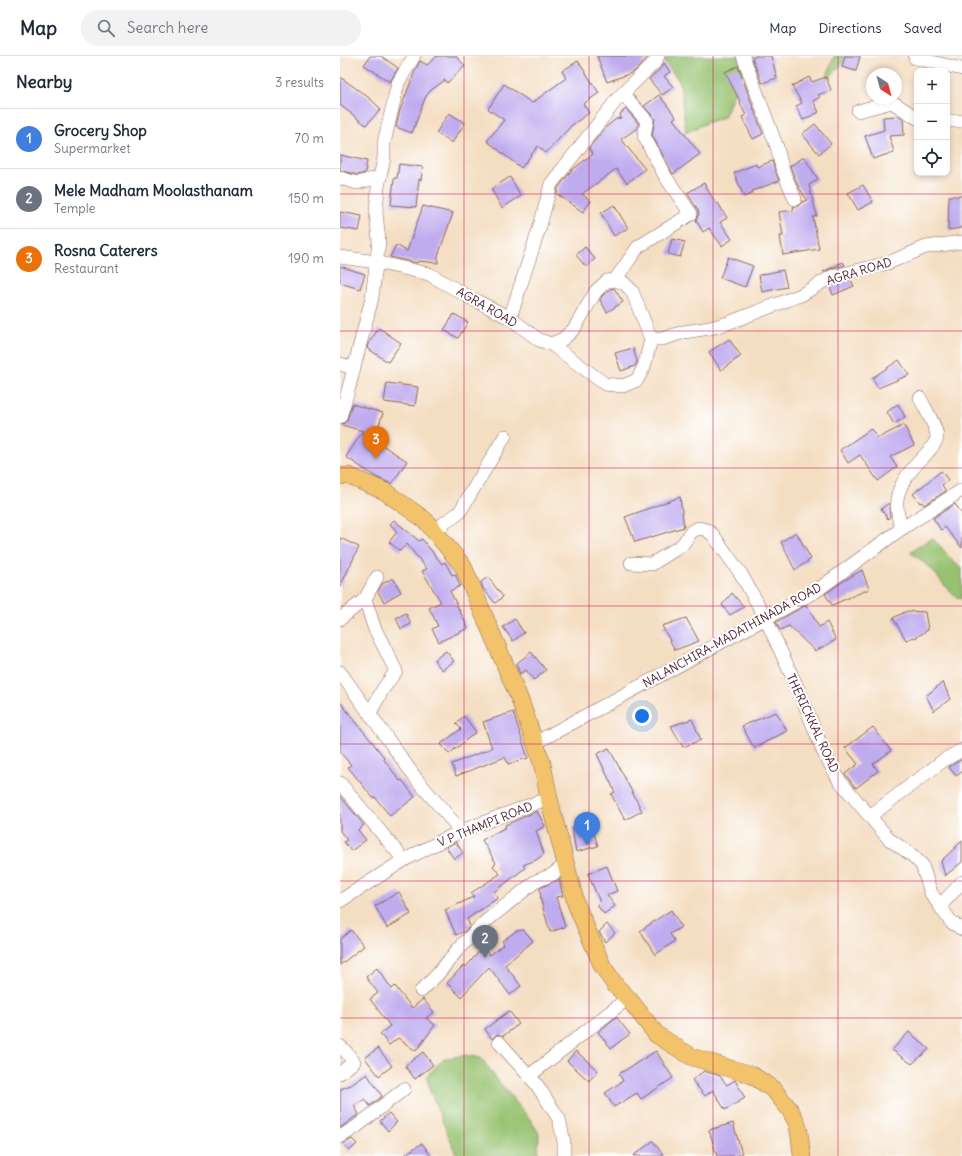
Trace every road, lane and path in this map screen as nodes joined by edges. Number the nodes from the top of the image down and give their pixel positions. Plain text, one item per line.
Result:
1 (658, 56) edge
2 (743, 56) edge
3 (410, 57) edge
4 (915, 58) dead end
5 (962, 69) edge
6 (623, 94) junction
7 (858, 111) dead end
8 (914, 116) edge
9 (950, 121) edge
10 (962, 121) edge
11 (340, 178) edge
12 (380, 178) junction
13 (795, 199) dead end
14 (962, 242) edge
15 (340, 257) edge
16 (376, 262) junction
17 (615, 280) junction
18 (510, 318) junction
19 (651, 339) junction
20 (551, 344) junction
21 (340, 364) edge
22 (354, 368) junction
23 (920, 398) dead end
24 (340, 416) edge
25 (505, 436) dead end
26 (340, 476) edge
27 (961, 491) edge
28 (901, 529) junction
29 (434, 530) junction
30 (631, 563) dead end
31 (377, 577) dead end
32 (365, 599) junction
33 (765, 617) junction
34 (340, 619) edge
35 (340, 672) edge
36 (370, 714) junction
37 (535, 743) junction
38 (962, 750) edge
39 (340, 783) edge
40 (549, 798) junction
41 (870, 816) junction
42 (461, 830) junction
43 (404, 860) junction
44 (566, 864) junction
45 (962, 882) edge
46 (340, 901) edge
47 (940, 906) junction
48 (962, 929) edge
49 (421, 991) dead end
50 (628, 998) junction
51 (499, 1042) dead end
52 (340, 1046) edge
53 (340, 1073) edge
54 (529, 1076) junction
55 (404, 1089) dead end
56 (340, 1137) edge
57 (564, 1156) edge
58 (802, 1156) edge

1 - 6 street
2 - 13 street
3 - 12 street
4 - 5 street
6 - 17 street
6 - 18 street
7 - 8 street
9 - 10 street
11 - 12 street
12 - 16 street
14 - 19 street, AGRA ROAD
15 - 16 street, AGRA ROAD
16 - 18 street, AGRA ROAD
16 - 22 street
17 - 19 street
17 - 20 street
18 - 20 street, AGRA ROAD
19 - 20 street, AGRA ROAD
21 - 22 street
22 - 24 street
23 - 28 street
25 - 29 street
26 - 29 main road
27 - 28 street, NALANCHIRA-MADATHINADA ROAD
28 - 33 street, NALANCHIRA-MADATHINADA ROAD
29 - 37 main road
30 - 33 street, THERICKKAL ROAD
31 - 32 street
32 - 34 street
32 - 36 street
33 - 37 street, NALANCHIRA-MADATHINADA ROAD
33 - 41 street, THERICKKAL ROAD
35 - 36 street
36 - 42 street
37 - 40 main road
38 - 41 street
39 - 43 street
40 - 42 street, V P THAMPI ROAD
40 - 44 main road
41 - 47 street, THERICKKAL ROAD
42 - 43 street, V P THAMPI ROAD
43 - 46 street, V P THAMPI ROAD
44 - 49 street
44 - 50 main road
45 - 47 street
47 - 48 street, THERICKKAL ROAD
50 - 54 street
50 - 58 main road
51 - 54 street
52 - 53 street
54 - 57 street
55 - 56 street

